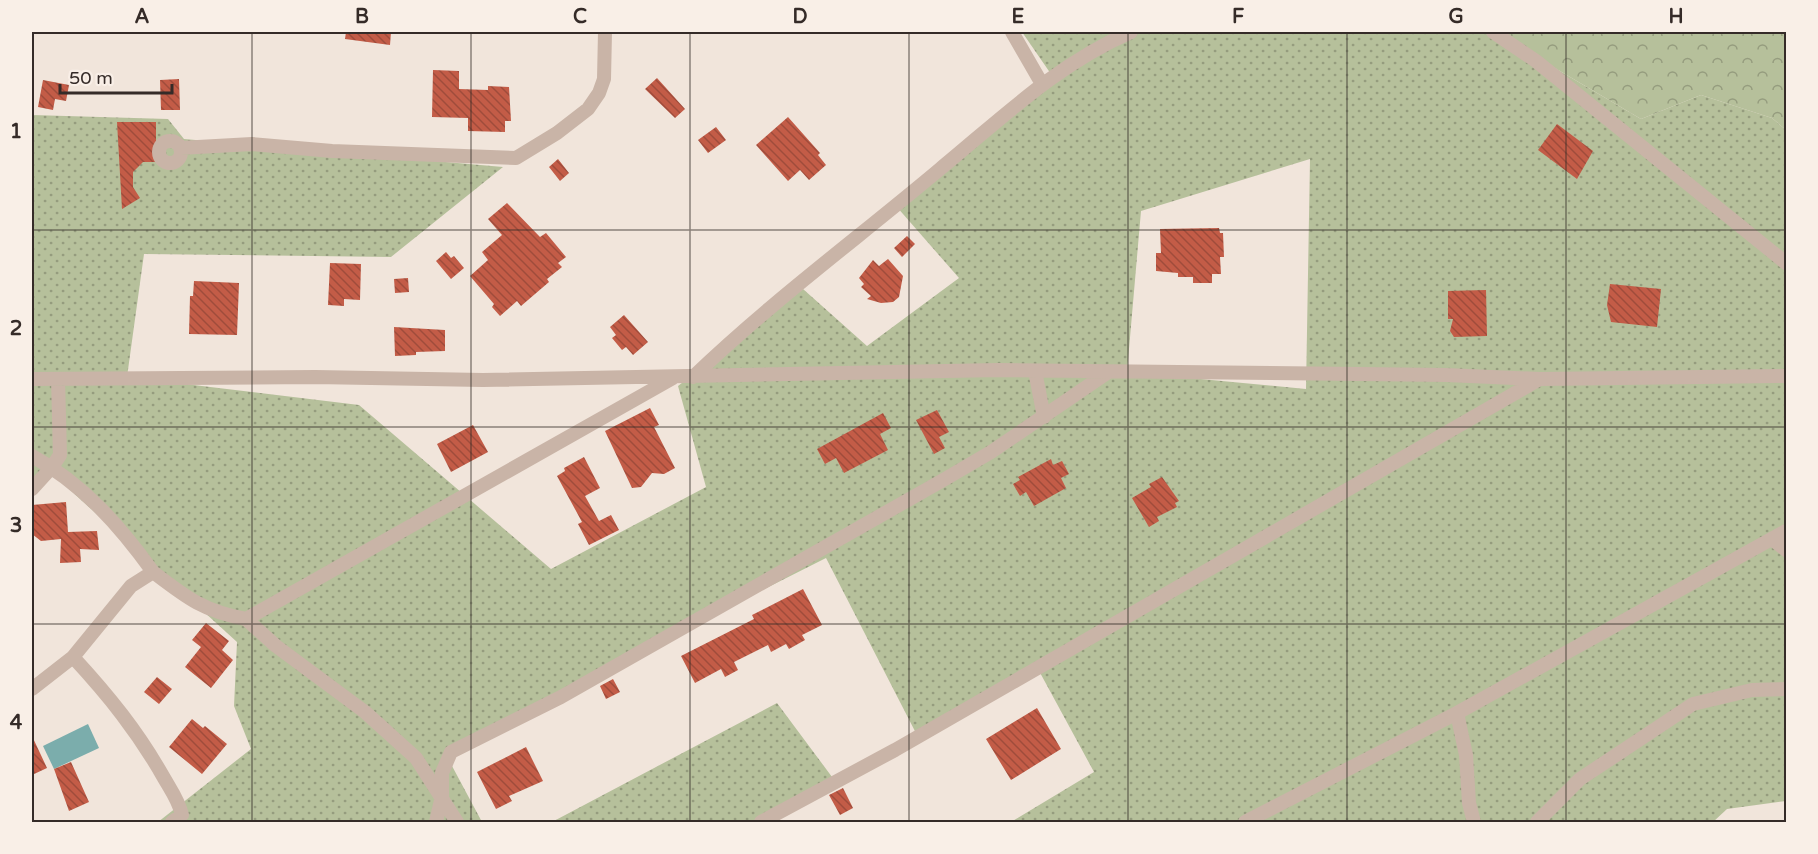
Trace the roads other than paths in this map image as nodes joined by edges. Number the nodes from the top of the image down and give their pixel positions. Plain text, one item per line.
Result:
1 (605, 32) edge
2 (1012, 32) edge
3 (1131, 32) edge
4 (1493, 32) edge
5 (1042, 84) junction
6 (180, 148) dead end
7 (1786, 264) edge
8 (1035, 371) junction
9 (1107, 373) junction
10 (1786, 376) edge
11 (675, 377) junction
12 (693, 377) junction
13 (32, 379) edge
14 (58, 379) junction
15 (1540, 379) junction
16 (1044, 417) junction
17 (32, 456) edge
18 (52, 467) junction
19 (32, 489) edge
20 (1786, 531) edge
21 (1772, 539) junction
22 (1786, 550) edge
23 (153, 572) junction
24 (246, 619) junction
25 (73, 657) junction
26 (32, 689) edge
27 (1786, 689) edge
28 (1457, 712) junction
29 (442, 796) junction
30 (172, 822) edge
31 (436, 822) edge
32 (457, 822) edge
33 (761, 822) edge
34 (1245, 822) edge
35 (1474, 822) edge
36 (1537, 822) edge

1 - 6 street
2 - 5 street
3 - 5 street
4 - 7 street
5 - 12 street
8 - 9 street
8 - 12 street
8 - 16 street
9 - 15 street
9 - 16 street
10 - 15 street
11 - 12 street
11 - 14 street
11 - 24 street
13 - 14 street
14 - 18 street
15 - 33 street
16 - 29 street
17 - 18 street
18 - 19 street
18 - 23 street
20 - 21 street
21 - 22 street
21 - 28 street
23 - 24 street
23 - 25 street
24 - 29 street
25 - 26 street
25 - 30 street
27 - 36 street
28 - 34 street
28 - 35 street
29 - 31 street
29 - 32 street

